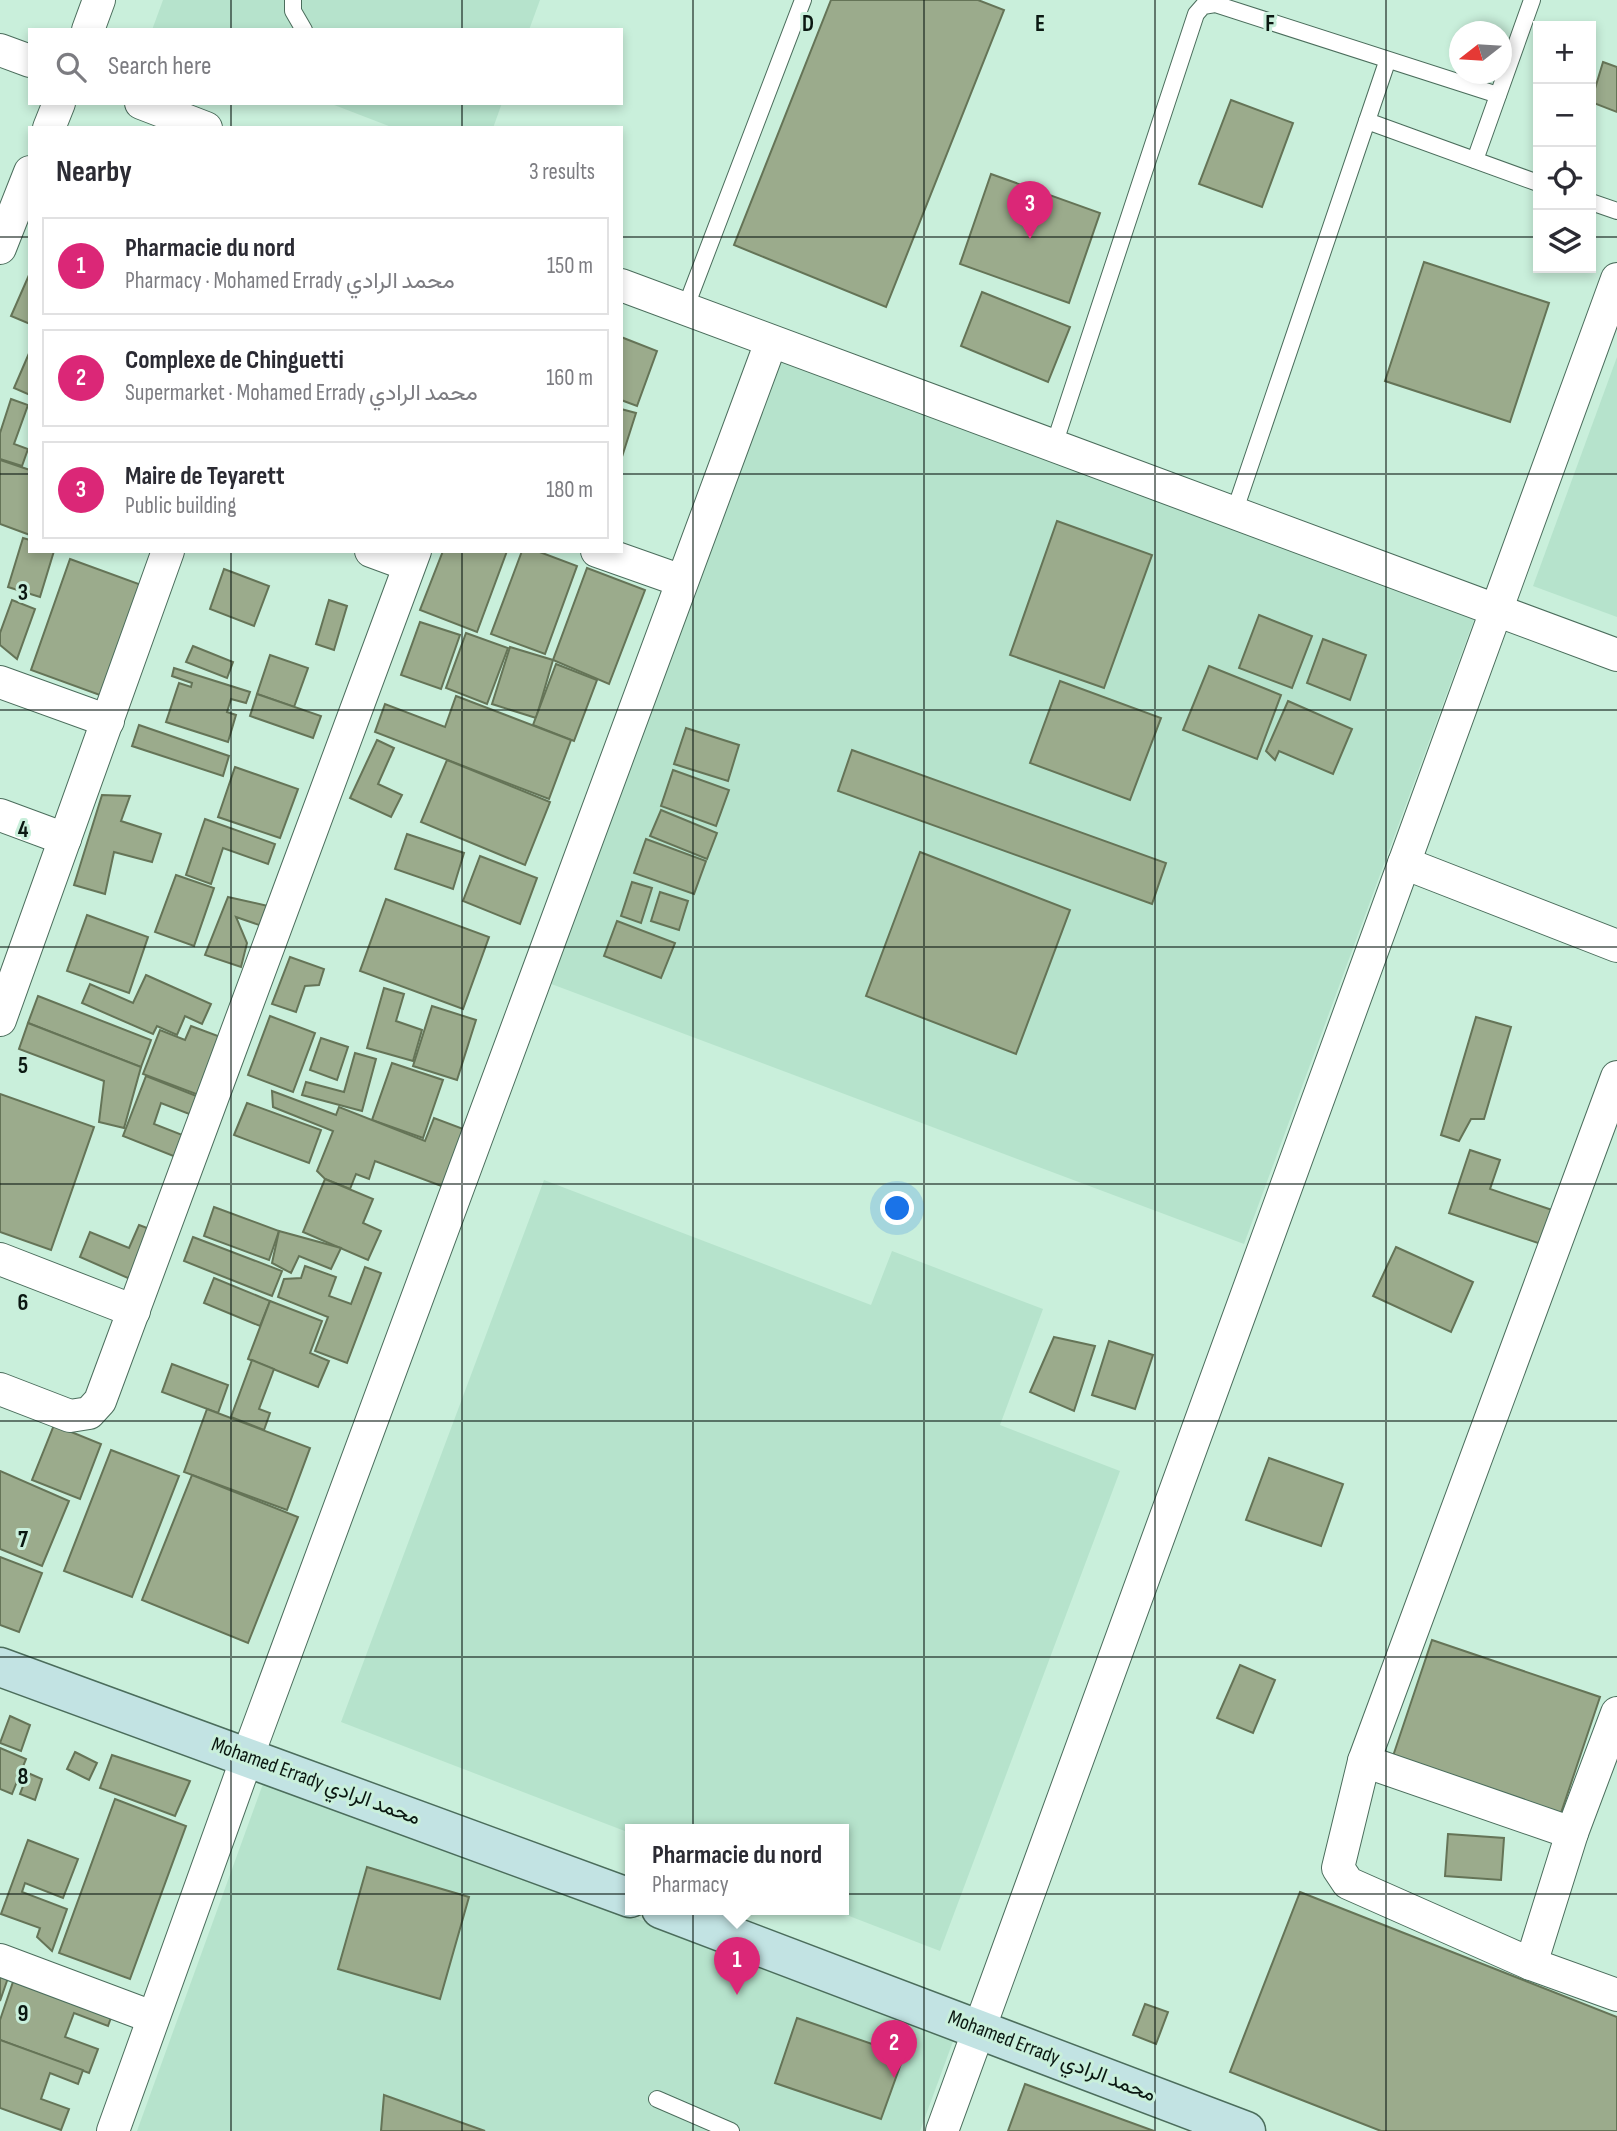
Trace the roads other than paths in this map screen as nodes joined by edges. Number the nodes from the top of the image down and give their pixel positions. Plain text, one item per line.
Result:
1 (99, 0) edge
2 (293, 0) edge
3 (803, 0) edge
4 (1532, 0) edge
5 (89, 28) edge
6 (303, 28) edge
7 (0, 50) edge
8 (28, 60) edge
9 (1387, 62) junction
10 (1498, 95) junction
11 (58, 105) edge
12 (146, 105) edge
13 (1367, 121) junction
14 (50, 126) edge
15 (200, 126) edge
16 (1475, 160) junction
17 (28, 177) edge
18 (1533, 181) edge
19 (1596, 204) edge
20 (1617, 211) edge
21 (0, 248) edge
22 (1617, 279) edge
23 (623, 286) edge
24 (685, 309) junction
25 (771, 342) junction
26 (1054, 446) junction
27 (1234, 513) junction
28 (168, 553) edge
29 (383, 553) edge
30 (603, 553) edge
31 (412, 558) edge
32 (682, 581) junction
33 (1496, 611) junction
34 (1617, 655) edge
35 (0, 682) edge
36 (108, 721) junction
37 (0, 815) edge
38 (65, 839) junction
39 (1404, 863) junction
40 (1617, 946) edge
41 (0, 1020) edge
42 (1617, 1077) edge
43 (0, 1259) edge
44 (134, 1311) junction
45 (0, 1389) edge
46 (0, 1667) edge
47 (1617, 1713) edge
48 (248, 1755) junction
49 (1364, 1761) junction
50 (1572, 1833) junction
51 (625, 1896) edge
52 (677, 1915) edge
53 (0, 1960) edge
54 (1531, 1964) junction
55 (1617, 1995) edge
56 (152, 2017) junction
57 (980, 2028) junction
58 (657, 2099) dead end
59 (113, 2131) edge
60 (732, 2131) edge
61 (942, 2131) edge
62 (1246, 2131) edge

1 - 5 street
2 - 6 lane
3 - 24 lane
4 - 10 lane
7 - 8 street
9 - 10 lane
9 - 13 lane
9 - 26 lane
10 - 16 lane
11 - 14 street
12 - 15 street
13 - 16 lane
13 - 27 lane
16 - 18 lane
17 - 21 street
19 - 20 lane
22 - 33 street
23 - 24 street
24 - 25 street
25 - 26 street
25 - 32 street
26 - 27 street
27 - 33 street
28 - 36 street
29 - 31 street
30 - 32 street
31 - 44 street
32 - 48 street
33 - 34 street
33 - 39 street
35 - 36 street
36 - 38 street
37 - 38 street
38 - 41 street
39 - 40 street
39 - 57 street
42 - 49 street
43 - 44 street
44 - 45 street
46 - 48 street, Mohamed Errady محمد الرادي
47 - 50 street
48 - 51 street, Mohamed Errady محمد الرادي
48 - 56 street
49 - 50 street
49 - 54 street
50 - 54 street
52 - 57 street, Mohamed Errady محمد الرادي
53 - 56 street
54 - 55 street
56 - 59 street
57 - 61 street
57 - 62 street, Mohamed Errady محمد الرادي
58 - 60 lane

